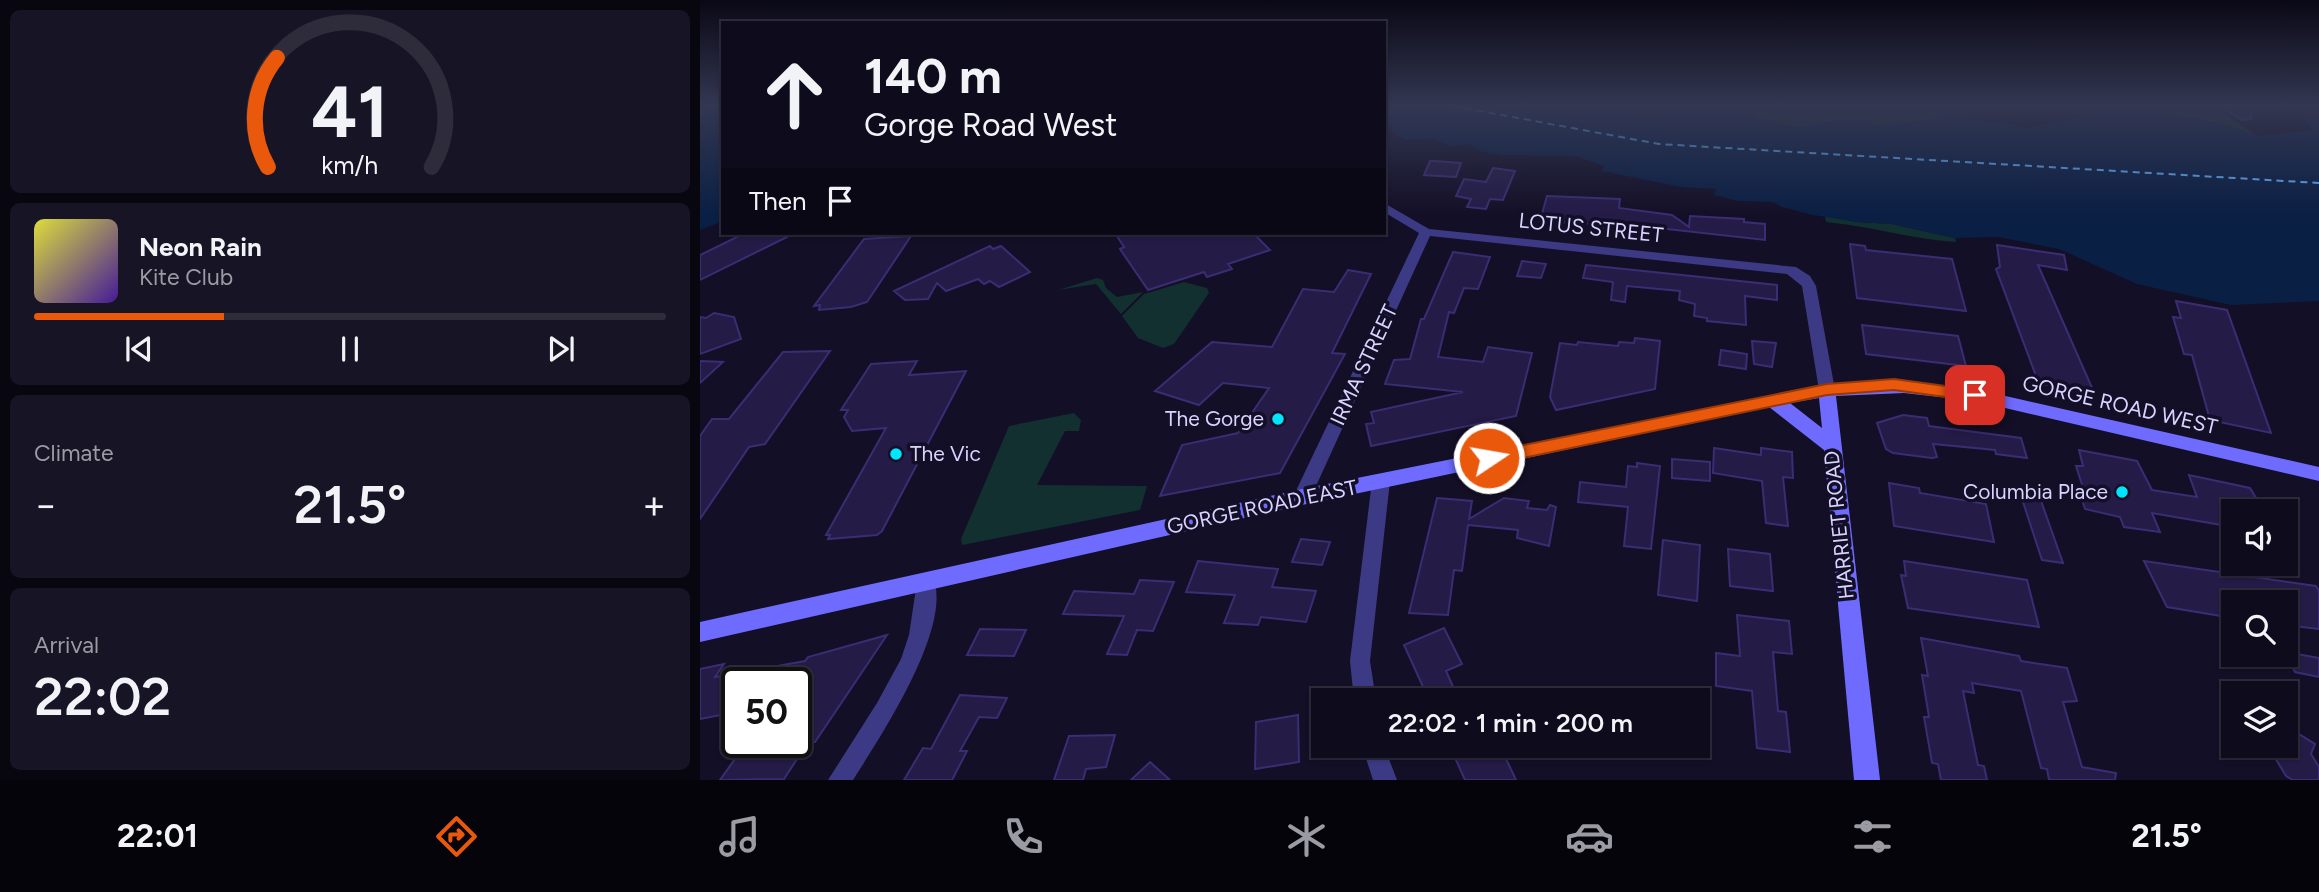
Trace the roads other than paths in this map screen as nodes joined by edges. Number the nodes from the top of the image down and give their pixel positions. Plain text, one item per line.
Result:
1 (1386, 208) edge
2 (1426, 232) junction
3 (1799, 274) joint
4 (1827, 390) junction
5 (1771, 401) junction
6 (1831, 446) junction
7 (2317, 477) edge
8 (1381, 481) junction
9 (1301, 497) junction
10 (925, 581) junction
11 (700, 632) edge
12 (1363, 688) edge
13 (1377, 758) edge
14 (840, 780) edge
15 (1385, 780) edge
16 (1867, 780) edge

1 - 2 street, LOTUS STREET
2 - 3 street, LOTUS STREET
2 - 9 street, IRMA STREET
3 - 4 street, HARRIET ROAD
4 - 5 main road, GORGE ROAD EAST
4 - 6 main road, HARRIET ROAD
4 - 7 main road, GORGE ROAD WEST
5 - 6 main road
5 - 8 main road, GORGE ROAD EAST
6 - 16 main road, HARRIET ROAD
8 - 9 main road, GORGE ROAD EAST
8 - 12 street
9 - 10 main road, GORGE ROAD EAST
10 - 11 main road, GORGE ROAD EAST
10 - 14 street
13 - 15 street

